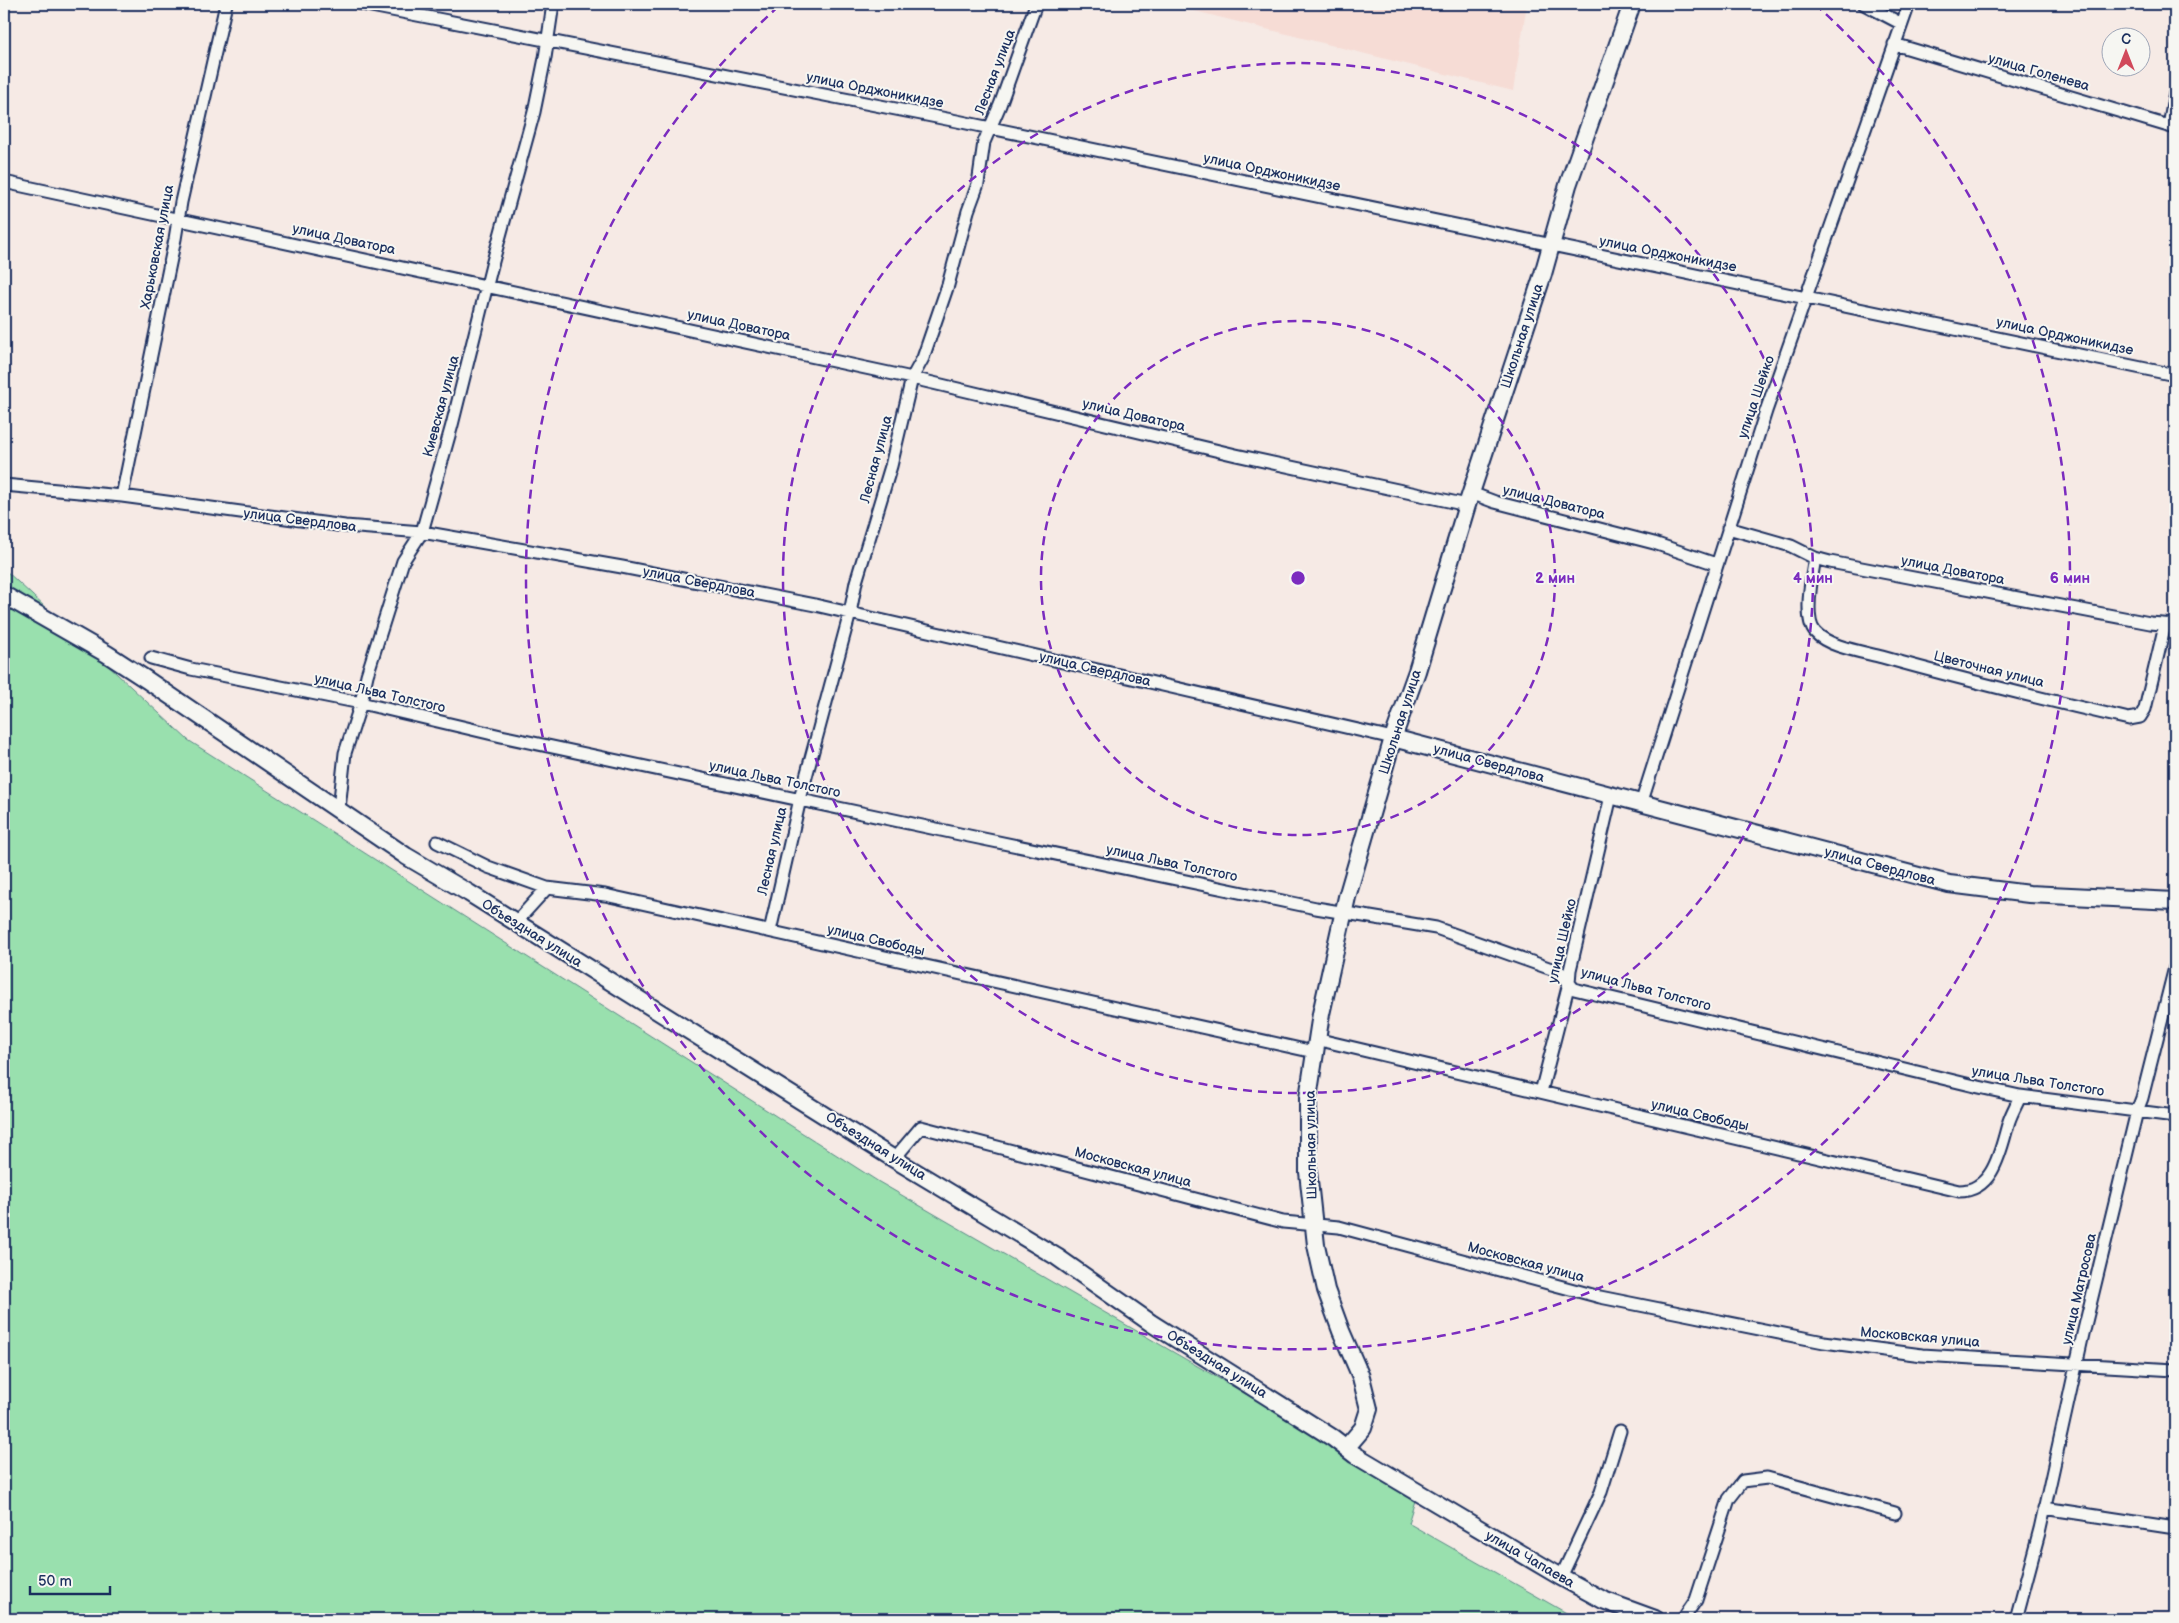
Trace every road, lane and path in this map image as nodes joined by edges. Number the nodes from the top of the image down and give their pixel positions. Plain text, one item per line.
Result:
1 (226, 4) edge
2 (361, 4) edge
3 (553, 4) edge
4 (1036, 4) edge
5 (1632, 4) edge
6 (1864, 4) edge
7 (1909, 4) edge
8 (1902, 24) junction
9 (548, 41) junction
10 (1894, 44) junction
11 (2175, 93) edge
12 (2172, 127) edge
13 (990, 128) junction
14 (4, 182) edge
15 (178, 218) junction
16 (1550, 245) junction
17 (488, 286) junction
18 (1806, 298) junction
19 (2175, 374) edge
20 (912, 378) junction
21 (4, 485) edge
22 (122, 496) junction
23 (1469, 499) junction
24 (1728, 528) junction
25 (422, 532) junction
26 (1815, 558) junction
27 (1716, 564) junction
28 (4, 595) edge
29 (850, 613) junction
30 (2170, 625) edge
31 (151, 658) dead end
32 (361, 703) junction
33 (1393, 738) junction
34 (1611, 796) junction
35 (800, 799) junction
36 (1641, 804) junction
37 (339, 809) junction
38 (437, 842) dead end
39 (547, 888) junction
40 (2175, 900) edge
41 (1343, 913) junction
42 (516, 922) junction
43 (770, 931) junction
44 (2175, 967) edge
45 (1569, 983) junction
46 (1315, 1046) junction
47 (1541, 1092) junction
48 (2020, 1096) junction
49 (2137, 1111) junction
50 (2175, 1116) edge
51 (894, 1159) junction
52 (1314, 1224) junction
53 (2077, 1364) junction
54 (2175, 1370) edge
55 (1620, 1432) dead end
56 (1346, 1448) junction
57 (1411, 1487) joint
58 (2044, 1508) junction
59 (1895, 1513) dead end
60 (2175, 1528) edge
61 (1561, 1577) junction
62 (1655, 1619) edge
63 (1683, 1619) edge
64 (2016, 1619) edge

1 - 15 street, Харьковская улица
2 - 9 street, улица Орджоникидзе
3 - 9 street, Киевская улица
4 - 13 street, Лесная улица
5 - 16 street, Школьная улица
6 - 8 street
7 - 8 street, улица Шейко
8 - 10 street, улица Шейко
9 - 13 street, улица Орджоникидзе
9 - 17 street, Киевская улица
10 - 12 street, улица Голенева
10 - 18 street, улица Шейко
11 - 12 street
13 - 16 street, улица Орджоникидзе
13 - 20 street, Лесная улица
14 - 15 street, улица Доватора
15 - 17 street, улица Доватора
15 - 22 street, Харьковская улица
16 - 18 street, улица Орджоникидзе
16 - 23 street, Школьная улица
17 - 20 street, улица Доватора
17 - 25 street, Киевская улица
18 - 19 street, улица Орджоникидзе
18 - 24 street, улица Шейко
20 - 23 street, улица Доватора
20 - 29 street, Лесная улица
21 - 22 street, улица Свердлова
22 - 25 street, улица Свердлова
23 - 27 street, улица Доватора
23 - 33 street, Школьная улица
24 - 26 street, улица Доватора
24 - 27 street, улица Шейко
25 - 29 street, улица Свердлова
25 - 32 street, Киевская улица
26 - 30 street, улица Доватора
26 - 30 street, Цветочная улица
27 - 36 street, улица Шейко
28 - 37 street, Объездная улица
29 - 33 street, улица Свердлова
29 - 35 street, Лесная улица
31 - 32 street, улица Льва Толстого
32 - 35 street, улица Льва Толстого
32 - 37 street, Киевская улица
33 - 34 street, улица Свердлова
33 - 41 street, Школьная улица
34 - 36 street, улица Свердлова
34 - 45 street, улица Шейко
35 - 41 street, улица Льва Толстого
35 - 43 street, Лесная улица
36 - 40 street, улица Свердлова
37 - 42 street, Объездная улица
38 - 39 street, улица Свободы
39 - 42 street
39 - 43 street, улица Свободы
41 - 45 street, улица Льва Толстого
41 - 46 street, Школьная улица
42 - 51 street, Объездная улица
43 - 46 street, улица Свободы
44 - 49 street, улица Матросова
45 - 47 street, улица Шейко
45 - 48 street, улица Льва Толстого
46 - 47 street, улица Свободы
46 - 52 street, Школьная улица
47 - 48 street, улица Свободы
48 - 49 street, улица Льва Толстого
49 - 50 street, улица Льва Толстого
49 - 53 street, улица Матросова
51 - 52 street, Московская улица
51 - 56 street, Объездная улица
52 - 53 street, Московская улица
52 - 56 street, Школьная улица
53 - 54 street, Московская улица
53 - 58 street, улица Матросова
55 - 61 street
56 - 57 street, Объездная улица
57 - 61 street, улица Чапаева
58 - 60 street
58 - 64 street, улица Матросова
59 - 63 street
61 - 62 street, улица Чапаева

